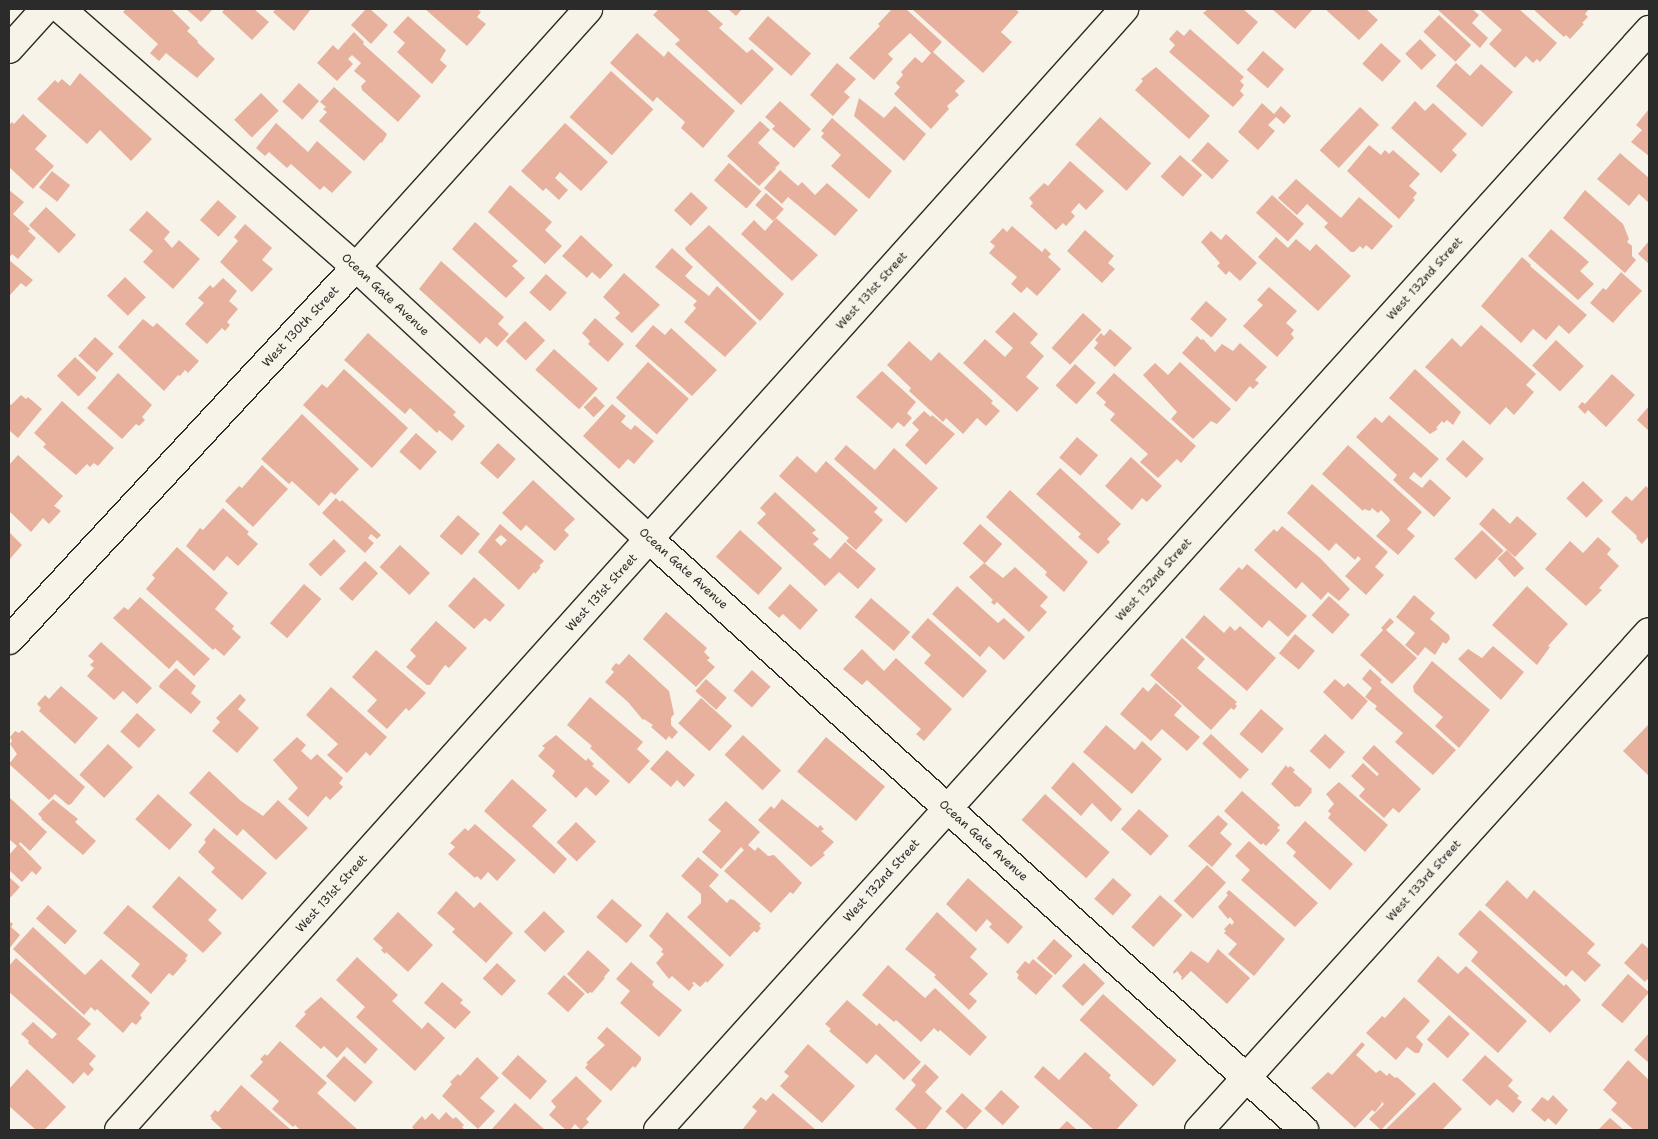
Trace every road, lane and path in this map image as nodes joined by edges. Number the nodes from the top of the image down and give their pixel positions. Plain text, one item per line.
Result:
1 (45, 9) edge
2 (60, 9) edge
3 (588, 9) edge
4 (1124, 9) edge
5 (1649, 30) edge
6 (9, 50) edge
7 (356, 267) junction
8 (650, 540) junction
9 (1649, 632) edge
10 (9, 640) edge
11 (948, 809) junction
12 (1247, 1078) junction
13 (119, 1130) edge
14 (658, 1130) edge
15 (1199, 1130) edge
16 (1304, 1130) edge

1 - 6 street
2 - 7 street, Ocean Gate Avenue
3 - 7 street, West 130th Street
4 - 8 street, West 131st Street
5 - 11 street, West 132nd Street
7 - 8 street, Ocean Gate Avenue
7 - 10 street, West 130th Street
8 - 11 street, Ocean Gate Avenue
8 - 13 street, West 131st Street
9 - 12 street, West 133rd Street
11 - 12 street, Ocean Gate Avenue
11 - 14 street, West 132nd Street
12 - 15 street, West 133rd Street
12 - 16 street, Ocean Gate Avenue

